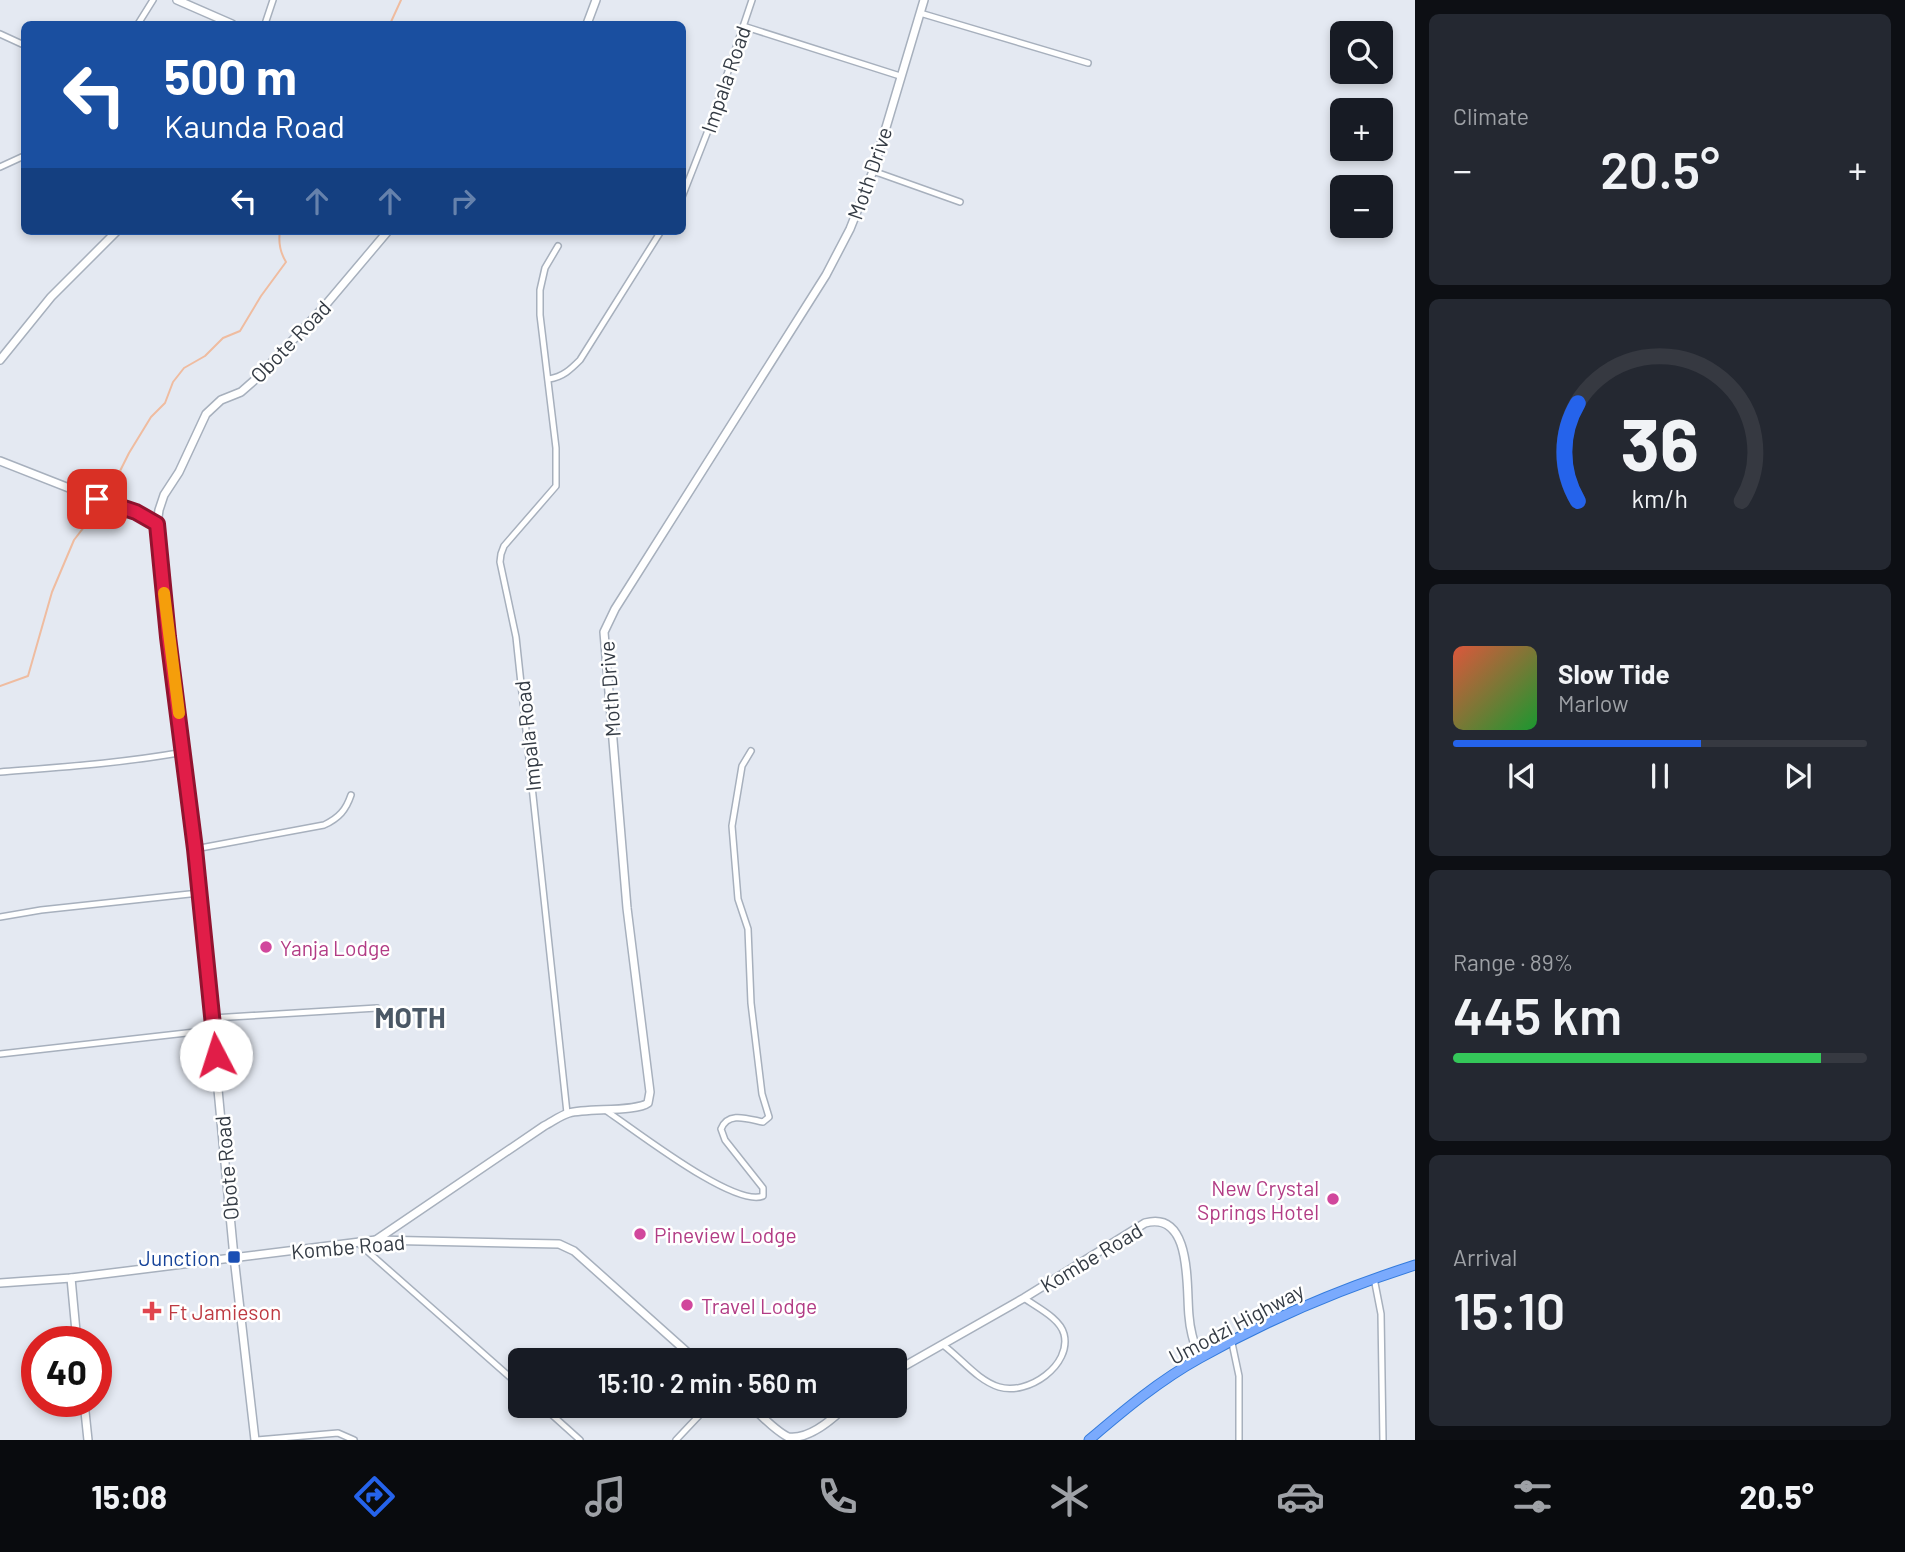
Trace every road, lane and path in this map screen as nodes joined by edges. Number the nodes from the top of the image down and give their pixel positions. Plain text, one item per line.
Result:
1 (153, 0) edge
2 (177, 0) edge
3 (273, 0) edge
4 (596, 0) edge
5 (752, 0) edge
6 (924, 0) edge
7 (920, 13) junction
8 (140, 21) edge
9 (225, 21) edge
10 (266, 21) edge
11 (588, 21) edge
12 (743, 26) junction
13 (0, 34) edge
14 (21, 44) edge
15 (1088, 63) dead end
16 (900, 76) junction
17 (21, 157) edge
18 (0, 167) edge
19 (873, 171) junction
20 (686, 182) edge
21 (960, 202) dead end
22 (113, 235) edge
23 (385, 235) edge
24 (658, 235) edge
25 (558, 246) dead end
26 (0, 360) edge
27 (549, 379) junction
28 (0, 461) edge
29 (157, 524) junction
30 (751, 751) dead end
31 (184, 752) junction
32 (0, 772) edge
33 (351, 795) dead end
34 (195, 849) junction
35 (200, 893) junction
36 (0, 917) edge
37 (377, 1008) dead end
38 (213, 1018) junction
39 (213, 1030) junction
40 (0, 1054) edge
41 (603, 1108) junction
42 (567, 1113) junction
43 (376, 1240) junction
44 (358, 1243) junction
45 (234, 1257) junction
46 (1415, 1265) edge
47 (71, 1278) junction
48 (1374, 1278) junction
49 (0, 1283) edge
50 (1024, 1298) junction
51 (76, 1326) edge
52 (1231, 1343) junction
53 (943, 1345) junction
54 (682, 1348) edge
55 (1199, 1358) junction
56 (907, 1365) edge
57 (508, 1375) edge
58 (86, 1417) edge
59 (555, 1418) edge
60 (697, 1418) edge
61 (765, 1418) edge
62 (832, 1418) edge
63 (88, 1440) edge
64 (256, 1440) edge
65 (354, 1440) edge
66 (580, 1440) edge
67 (676, 1440) edge
68 (1089, 1440) edge
69 (1239, 1440) edge
70 (1383, 1440) edge

1 - 8 street
2 - 9 street
3 - 10 street
4 - 11 street
5 - 12 street, Impala Road
6 - 7 street, Moth Drive
7 - 15 street
7 - 16 street, Moth Drive
12 - 16 street
12 - 20 street, Impala Road
13 - 14 street
16 - 19 street, Moth Drive
17 - 18 street
19 - 21 street
19 - 41 street, Moth Drive
22 - 26 street
23 - 29 street, Obote Road
24 - 27 street
25 - 27 street, Impala Road
27 - 42 street, Impala Road
28 - 29 street
29 - 31 street, Obote Road
30 - 41 street
31 - 32 street
31 - 34 street, Obote Road
33 - 34 street
34 - 35 street, Obote Road
35 - 36 street
35 - 38 street, Obote Road
37 - 38 street
38 - 39 street, Obote Road
39 - 40 street
39 - 45 street, Obote Road
41 - 42 street, Moth Drive
42 - 43 street, Moth Drive
43 - 44 street, Kombe Road
43 - 54 street, Kombe Road
44 - 45 street, Kombe Road
44 - 57 street
45 - 47 street, Kombe Road
45 - 64 street, Obote Road
46 - 48 highway, Umodzi Highway
47 - 49 street, Kombe Road
47 - 51 street
48 - 52 highway, Umodzi Highway
48 - 70 street
50 - 53 street, Kombe Road
50 - 53 street
50 - 55 street, Kombe Road
52 - 55 highway, Umodzi Highway
52 - 69 street
53 - 56 street, Kombe Road
55 - 68 highway, Umodzi Highway
58 - 63 street
59 - 66 street
60 - 67 street
61 - 62 street
64 - 65 street

